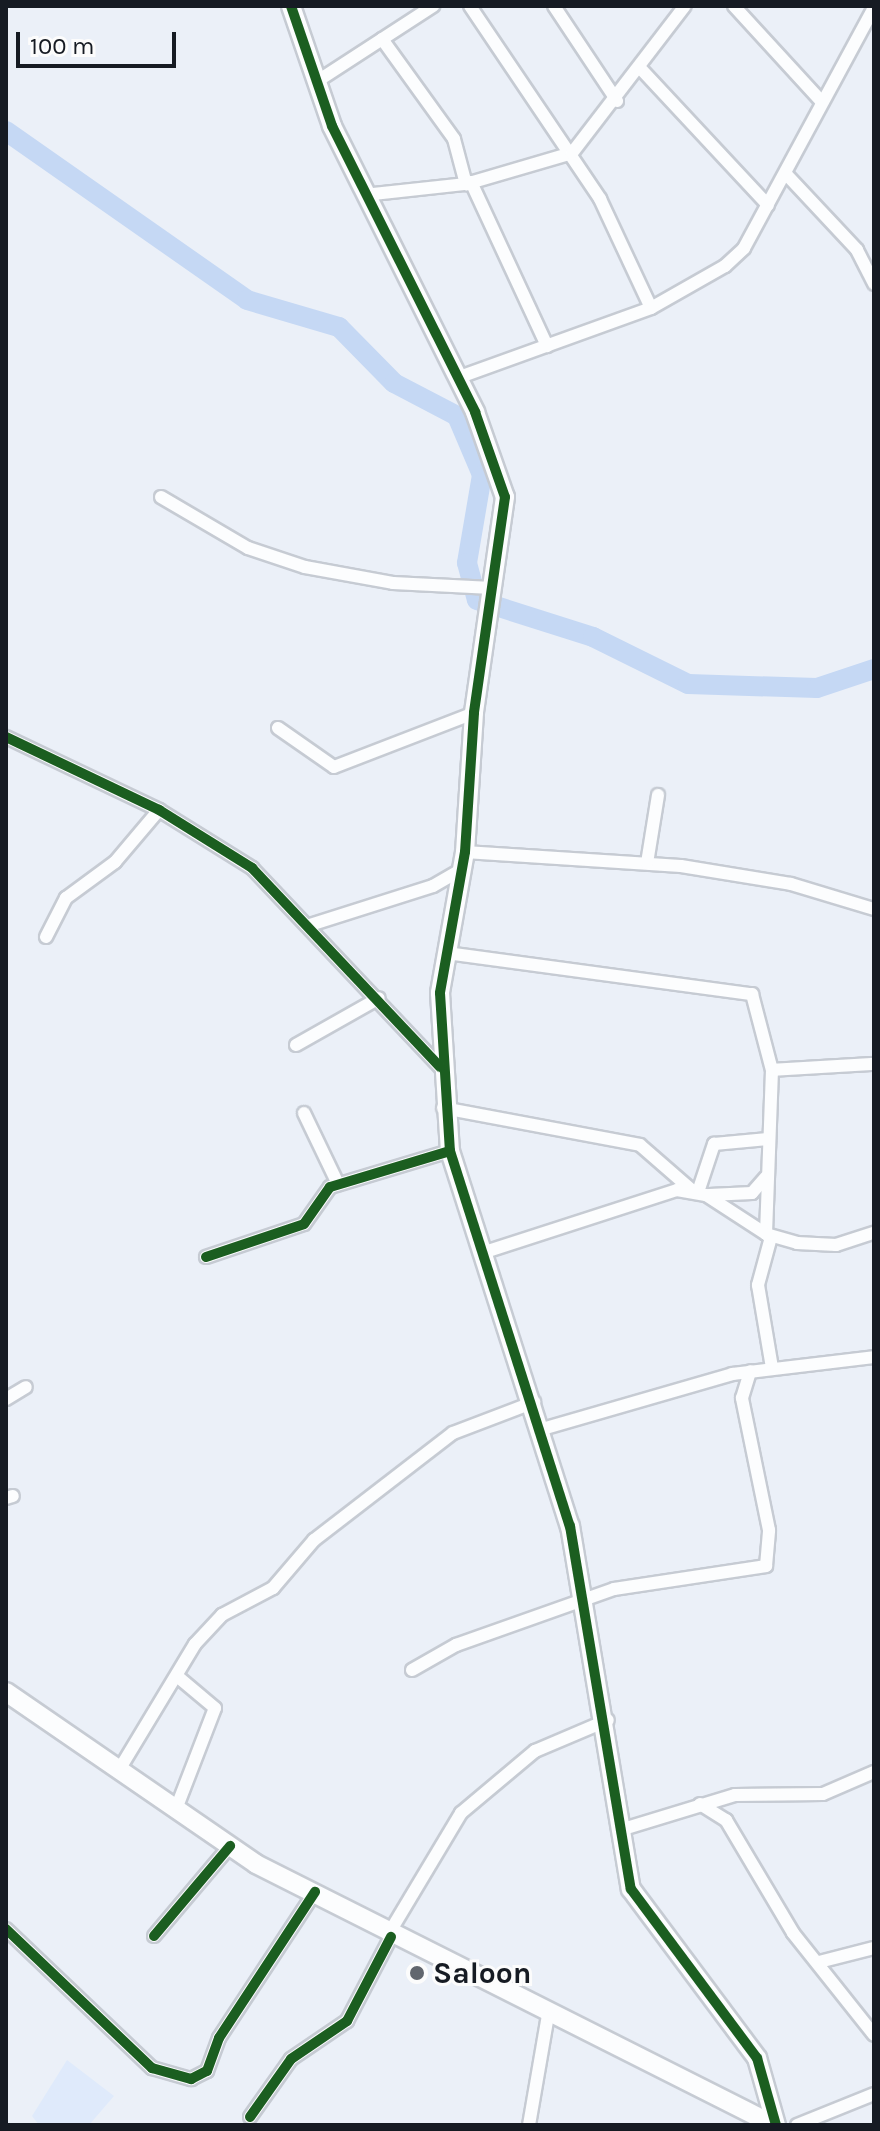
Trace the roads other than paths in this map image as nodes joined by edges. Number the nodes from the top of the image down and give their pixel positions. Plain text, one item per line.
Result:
1 (291, 6) edge
2 (433, 6) edge
3 (470, 6) edge
4 (554, 6) edge
5 (685, 6) edge
6 (734, 6) edge
7 (874, 8) edge
8 (382, 39) junction
9 (641, 69) junction
10 (316, 82) junction
11 (617, 101) junction
12 (822, 102) junction
13 (572, 153) junction
14 (786, 174) junction
15 (469, 183) junction
16 (364, 195) junction
17 (768, 205) junction
18 (874, 284) edge
19 (651, 308) junction
20 (547, 346) junction
21 (457, 378) junction
22 (161, 497) dead end
23 (492, 588) junction
24 (474, 713) junction
25 (278, 728) dead end
26 (6, 737) edge
27 (658, 795) dead end
28 (159, 810) junction
29 (463, 860) junction
30 (647, 863) junction
31 (874, 909) edge
32 (310, 925) junction
33 (46, 937) dead end
34 (447, 953) junction
35 (379, 998) junction
36 (296, 1045) dead end
37 (874, 1064) edge
38 (440, 1067) junction
39 (772, 1070) junction
40 (443, 1108) junction
41 (304, 1113) dead end
42 (768, 1139) junction
43 (450, 1151) junction
44 (766, 1177) junction
45 (338, 1184) junction
46 (699, 1193) junction
47 (874, 1233) edge
48 (768, 1236) junction
49 (485, 1252) junction
50 (206, 1257) dead end
51 (874, 1357) edge
52 (772, 1368) junction
53 (750, 1371) junction
54 (26, 1387) dead end
55 (6, 1399) edge
56 (534, 1402) junction
57 (542, 1429) junction
58 (588, 1598) junction
59 (412, 1670) dead end
60 (177, 1676) junction
61 (6, 1692) edge
62 (608, 1720) junction
63 (119, 1770) junction
64 (874, 1772) edge
65 (735, 1795) junction
66 (700, 1804) junction
67 (176, 1809) junction
68 (726, 1820) junction
69 (620, 1830) junction
70 (230, 1846) junction
71 (315, 1892) junction
72 (6, 1929) edge
73 (154, 1936) dead end
74 (390, 1936) junction
75 (874, 1948) edge
76 (819, 1962) junction
77 (548, 2015) junction
78 (874, 2035) edge
79 (874, 2094) edge
80 (250, 2117) dead end
81 (529, 2125) edge
82 (775, 2125) edge
83 (797, 2125) edge

1 - 10 street
2 - 8 street
3 - 13 street
4 - 11 street
5 - 9 street
6 - 12 street
7 - 12 street
8 - 10 street
8 - 15 street
9 - 11 street
9 - 17 street
10 - 16 street
11 - 13 street
12 - 14 street
13 - 15 street
13 - 19 street
14 - 17 street
14 - 18 street
15 - 16 street
15 - 20 street
16 - 21 street
17 - 19 street
19 - 20 street
20 - 21 street
21 - 23 street
22 - 23 street
23 - 24 street
24 - 25 street
24 - 29 street
26 - 28 street
27 - 30 street
28 - 32 street
28 - 33 street
29 - 30 street
29 - 32 street
29 - 34 street
30 - 31 street
32 - 35 street
34 - 38 street
34 - 39 street
35 - 36 street
35 - 38 street
37 - 39 street
38 - 40 street
39 - 42 street
40 - 43 street
40 - 46 street
41 - 45 street
42 - 44 street
42 - 46 street
43 - 45 street
43 - 49 street
44 - 46 street
44 - 48 street
45 - 50 street
46 - 48 street
46 - 49 street
47 - 48 street
48 - 52 street
49 - 56 street
51 - 52 street
52 - 53 street
53 - 57 street
53 - 58 street
54 - 55 street
56 - 57 street
56 - 60 street
57 - 58 street
58 - 59 street
58 - 62 street
60 - 63 street
60 - 67 street
61 - 63 street
62 - 69 street
62 - 74 street
63 - 67 street
64 - 65 street
65 - 66 street
65 - 68 street
66 - 68 street
66 - 69 street
67 - 70 street
68 - 76 street
69 - 82 street
70 - 71 street
70 - 73 street
71 - 72 street
71 - 74 street
74 - 77 street
74 - 80 street
75 - 76 street
76 - 78 street
77 - 81 street
77 - 82 street
79 - 83 street

